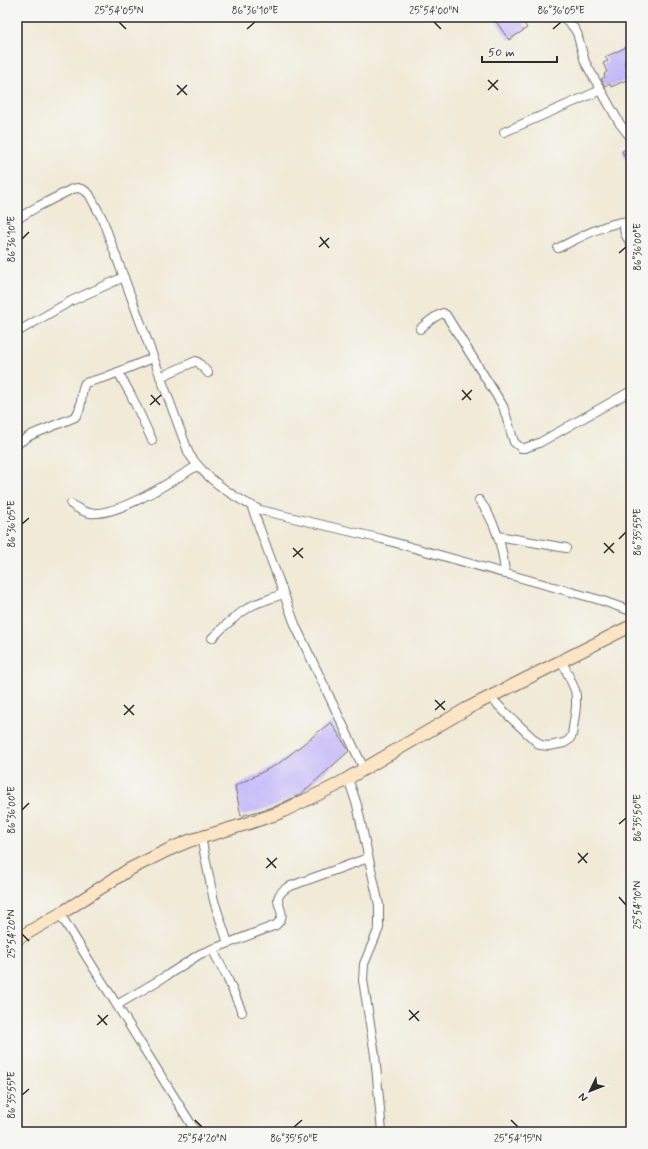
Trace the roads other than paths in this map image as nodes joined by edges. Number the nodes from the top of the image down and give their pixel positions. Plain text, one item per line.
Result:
1 (563, 17) edge
2 (600, 90) junction
3 (504, 132) dead end
4 (631, 138) edge
5 (17, 219) edge
6 (629, 221) edge
7 (631, 244) edge
8 (558, 248) dead end
9 (124, 277) junction
10 (420, 329) dead end
11 (17, 332) edge
12 (153, 358) junction
13 (118, 372) junction
14 (208, 373) dead end
15 (160, 376) junction
16 (631, 391) edge
17 (152, 440) dead end
18 (17, 444) edge
19 (197, 466) junction
20 (479, 500) dead end
21 (71, 504) dead end
22 (251, 505) junction
23 (498, 536) junction
24 (566, 548) dead end
25 (505, 574) junction
26 (282, 594) junction
27 (631, 611) edge
28 (631, 626) edge
29 (212, 638) dead end
30 (562, 661) junction
31 (490, 697) junction
32 (364, 769) junction
33 (348, 778) junction
34 (201, 837) junction
35 (368, 858) junction
36 (60, 914) junction
37 (17, 939) edge
38 (228, 943) junction
39 (212, 949) junction
40 (117, 1005) junction
41 (242, 1012) dead end
42 (196, 1132) edge
43 (382, 1132) edge

1 - 2 street
2 - 3 street
2 - 4 street
5 - 9 street
6 - 7 street
6 - 8 street
9 - 11 street
9 - 12 street
10 - 16 street
12 - 13 street
12 - 15 street
13 - 17 street
13 - 18 street
14 - 15 street
15 - 19 street
19 - 21 street
19 - 22 street
20 - 23 street
22 - 25 street
22 - 26 street
23 - 24 street
23 - 25 street
25 - 27 street
26 - 29 street
26 - 32 street
28 - 30 main road
30 - 31 main road
30 - 31 street
31 - 32 main road
32 - 33 main road
33 - 34 main road
33 - 35 street
34 - 36 main road
34 - 38 street
35 - 38 street
35 - 43 street
36 - 37 main road
36 - 40 street
38 - 39 street
39 - 40 street
39 - 41 street
40 - 42 street

